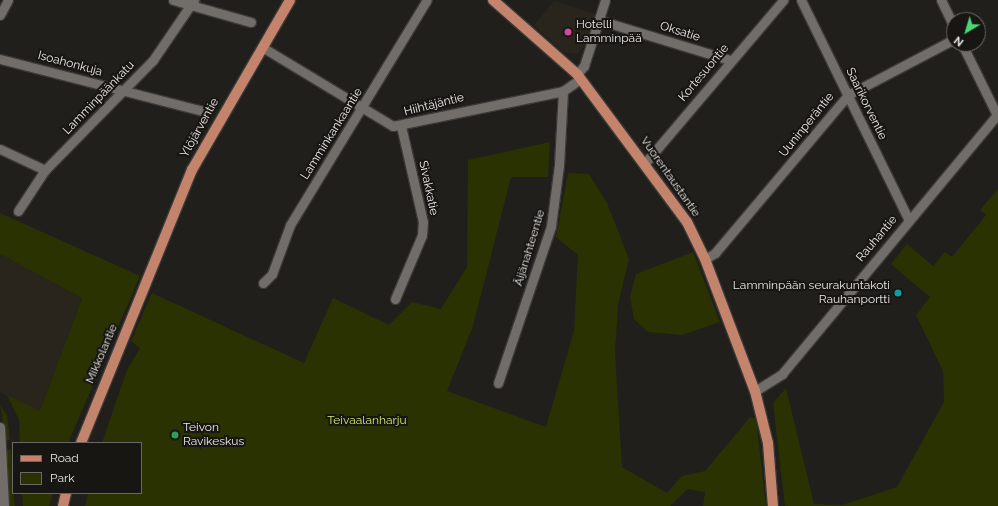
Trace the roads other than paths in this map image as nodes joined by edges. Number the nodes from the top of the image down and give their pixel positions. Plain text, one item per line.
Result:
1 (8, 0) edge
2 (173, 0) edge
3 (290, 0) edge
4 (427, 0) edge
5 (493, 0) edge
6 (604, 0) edge
7 (783, 0) edge
8 (801, 0) edge
9 (941, 0) edge
10 (192, 3) edge
11 (947, 12) edge
12 (0, 15) edge
13 (599, 20) junction
14 (251, 22) dead end
15 (946, 43) edge
16 (262, 47) junction
17 (966, 52) edge
18 (0, 59) edge
19 (730, 60) junction
20 (578, 77) junction
21 (563, 91) junction
22 (124, 92) junction
23 (848, 95) junction
24 (363, 107) junction
25 (203, 111) dead end
26 (998, 114) edge
27 (401, 126) junction
28 (0, 149) edge
29 (645, 163) junction
30 (45, 170) junction
31 (18, 211) dead end
32 (909, 220) junction
33 (705, 258) junction
34 (149, 276) joint
35 (263, 283) dead end
36 (395, 299) dead end
37 (498, 383) dead end
38 (755, 391) junction
39 (0, 430) edge
40 (81, 442) edge
41 (66, 494) edge
42 (4, 506) edge
43 (63, 506) edge
44 (773, 506) edge

1 - 12 street
2 - 10 street
3 - 16 main road, Ylöjärventie
4 - 24 street, Lamminkankaantie
5 - 20 main road, Vuorentaustantie
6 - 13 street
7 - 19 street, Kortesuontie
8 - 23 street, Saarikorventie
9 - 11 street
10 - 14 street
10 - 22 street, Lamminpäänkatu
13 - 19 street, Oksatie
13 - 20 street
15 - 23 street, Uuninperäntie
16 - 24 street, Hiihtäjäntie
16 - 34 main road, Ylöjärventie
17 - 26 street
18 - 22 street, Isoahonkuja
19 - 29 street, Kortesuontie
20 - 21 street, Hiihtäjäntie
20 - 29 main road, Vuorentaustantie
21 - 27 street, Hiihtäjäntie
21 - 37 street, Äijänahteentie
22 - 25 street, Isoahonkuja
22 - 30 street, Lamminpäänkatu
23 - 32 street, Saarikorventie
23 - 33 street, Uuninperäntie
24 - 27 street, Hiihtäjäntie
24 - 35 street, Lamminkankaantie
26 - 32 street, Rauhantie
27 - 36 street, Sivakkatie
28 - 30 street
29 - 33 main road, Vuorentaustantie
30 - 31 street, Lamminpäänkatu
32 - 38 street, Rauhantie
33 - 38 main road, Vuorentaustantie
34 - 40 main road, Mikkolantie
38 - 44 main road, Vuorentaustantie
39 - 42 street
41 - 43 main road

